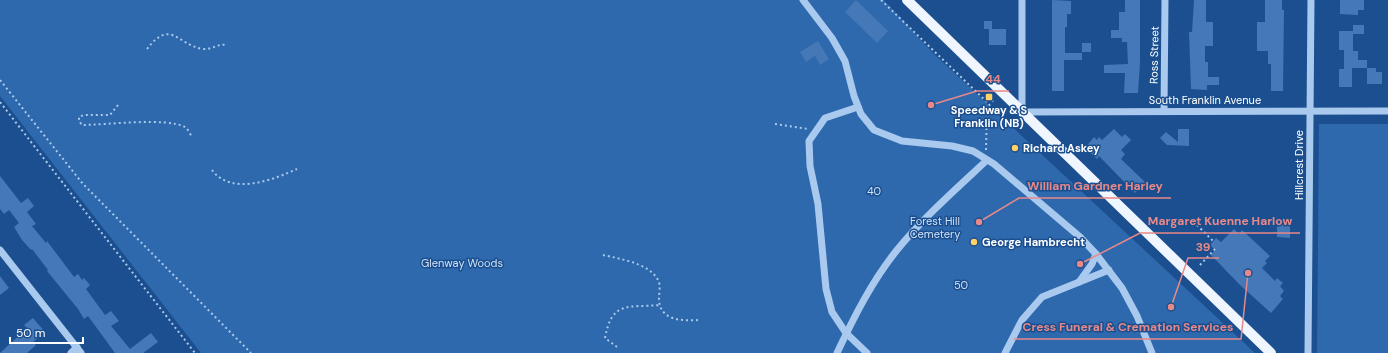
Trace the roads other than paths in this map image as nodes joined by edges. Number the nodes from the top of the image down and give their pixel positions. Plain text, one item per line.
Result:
1 (803, 0) edge
2 (906, 0) edge
3 (1022, 0) edge
4 (1165, 0) edge
5 (1311, 0) edge
6 (858, 107) junction
7 (1164, 111) junction
8 (1310, 111) junction
9 (1388, 111) edge
10 (1022, 112) junction
11 (986, 161) junction
12 (0, 250) edge
13 (1096, 254) junction
14 (1109, 270) junction
15 (1079, 282) junction
16 (846, 333) junction
17 (79, 350) edge
18 (71, 353) edge
19 (837, 353) edge
20 (867, 353) edge
21 (1005, 353) edge
22 (1152, 353) edge
23 (1271, 353) edge
24 (1308, 353) edge

1 - 6 street
2 - 10 main road
3 - 10 street
4 - 7 street, Ross Street
5 - 8 street, Hillcrest Drive
6 - 11 street
6 - 16 street
7 - 8 street, South Franklin Avenue
7 - 10 street, South Franklin Avenue
8 - 9 street, South Franklin Avenue
8 - 24 street, Hillcrest Drive
10 - 23 main road
11 - 13 street
11 - 16 street
12 - 17 street
13 - 14 street
13 - 15 street
14 - 15 street
14 - 22 street
15 - 21 street
16 - 19 street
16 - 20 street
17 - 18 street

